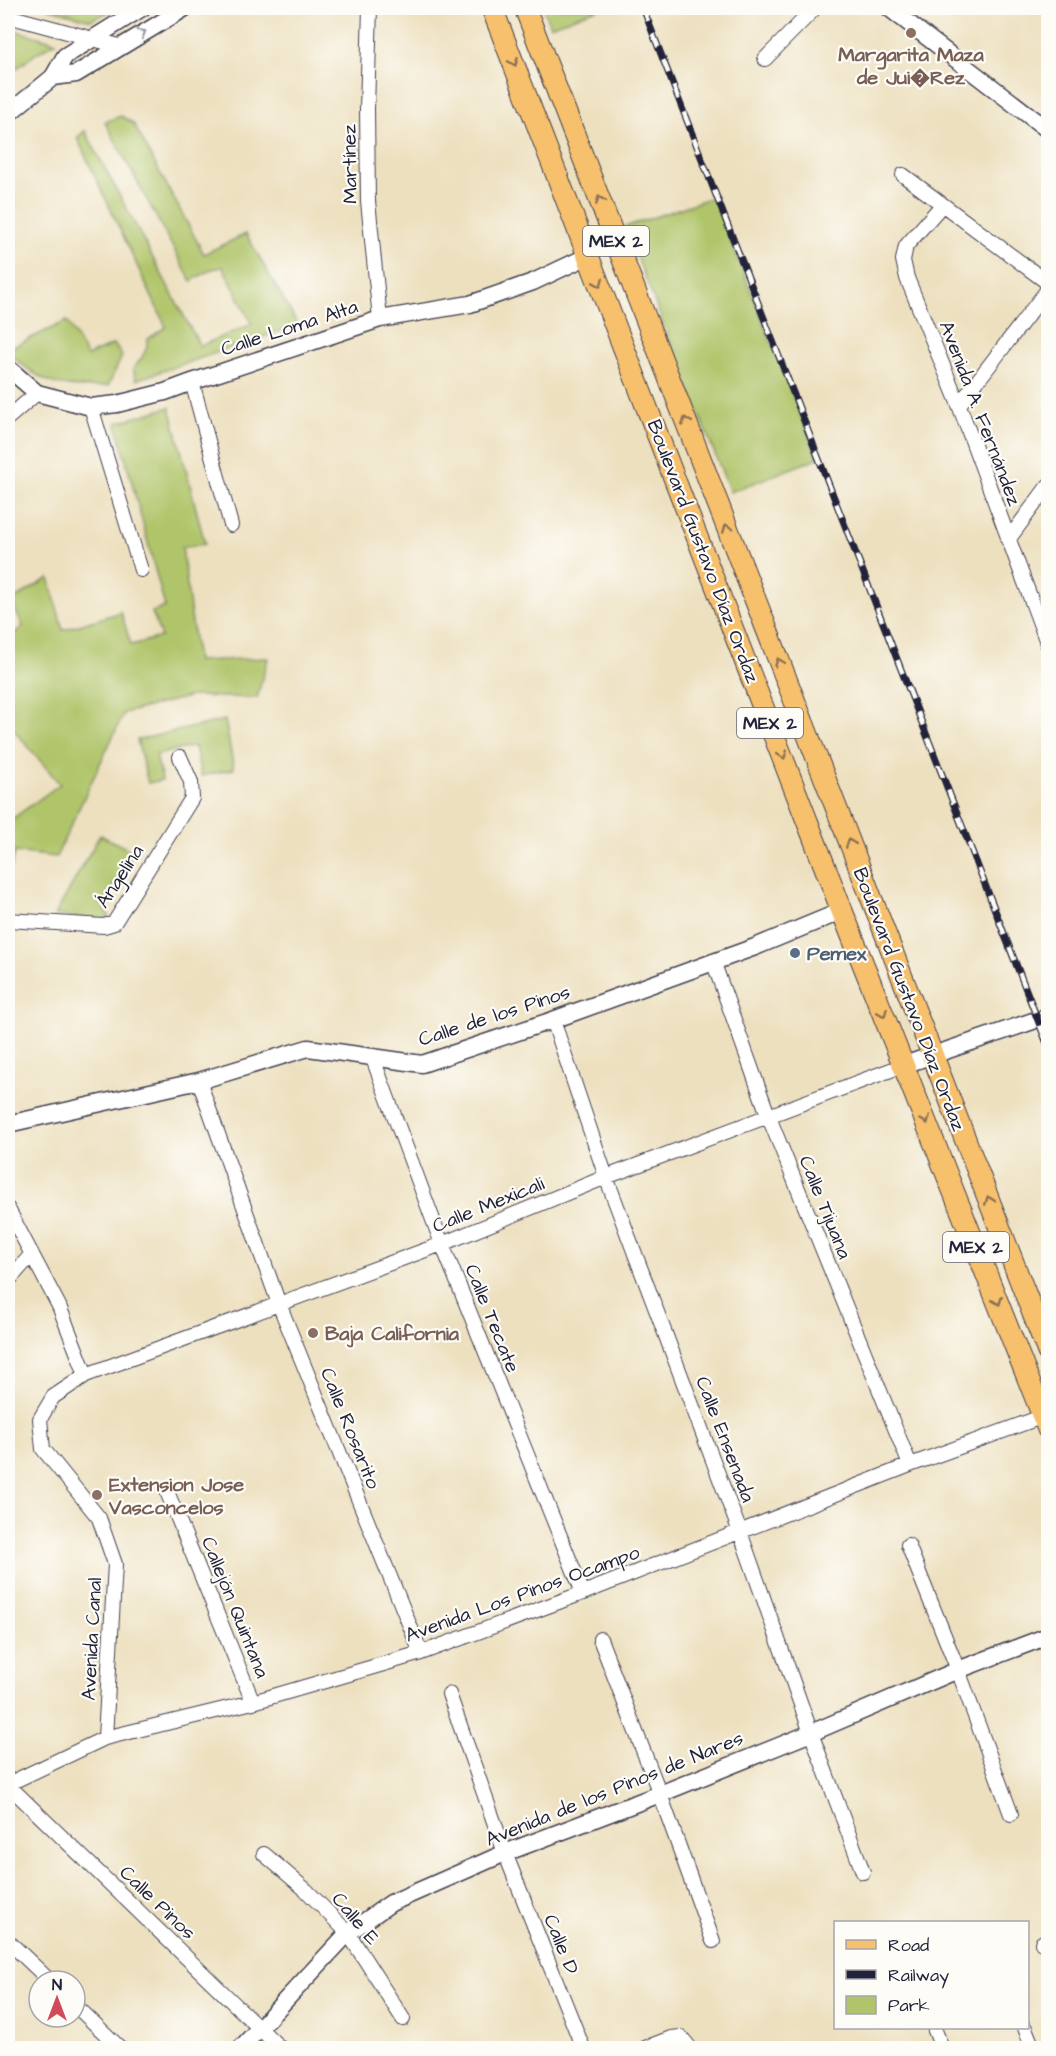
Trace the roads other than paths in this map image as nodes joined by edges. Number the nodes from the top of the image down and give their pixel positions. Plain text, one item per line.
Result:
1 (142, 8) edge
2 (185, 8) edge
3 (370, 8) edge
4 (492, 8) edge
5 (525, 8) edge
6 (815, 8) edge
7 (889, 8) edge
8 (8, 16) edge
9 (91, 39) junction
10 (119, 46) junction
11 (765, 59) dead end
12 (53, 77) junction
13 (8, 114) edge
14 (1048, 130) edge
15 (903, 175) dead end
16 (942, 204) junction
17 (588, 256) junction
18 (1048, 283) edge
19 (1048, 289) edge
20 (380, 319) junction
21 (8, 368) edge
22 (192, 382) junction
23 (37, 393) junction
24 (959, 405) junction
25 (91, 407) junction
26 (8, 418) edge
27 (707, 475) junction
28 (679, 485) junction
29 (1048, 486) edge
30 (231, 525) dead end
31 (1008, 540) junction
32 (141, 570) dead end
33 (1048, 645) edge
34 (180, 758) dead end
35 (842, 911) junction
36 (8, 920) edge
37 (713, 962) junction
38 (1042, 1018) edge
39 (553, 1020) junction
40 (932, 1055) junction
41 (372, 1056) junction
42 (904, 1065) junction
43 (200, 1081) junction
44 (768, 1115) junction
45 (8, 1124) edge
46 (606, 1177) junction
47 (8, 1209) edge
48 (442, 1244) junction
49 (32, 1254) junction
50 (8, 1281) edge
51 (279, 1304) junction
52 (1048, 1352) edge
53 (86, 1375) junction
54 (1046, 1423) edge
55 (910, 1465) junction
56 (168, 1494) dead end
57 (740, 1532) junction
58 (908, 1545) dead end
59 (583, 1593) junction
60 (1048, 1636) edge
61 (600, 1639) dead end
62 (421, 1653) junction
63 (958, 1670) junction
64 (449, 1694) dead end
65 (253, 1702) junction
66 (811, 1733) junction
67 (105, 1738) junction
68 (8, 1785) edge
69 (660, 1794) junction
70 (1011, 1814) dead end
71 (505, 1853) junction
72 (264, 1854) dead end
73 (863, 1872) dead end
74 (348, 1933) junction
75 (8, 1941) edge
76 (713, 1941) dead end
77 (37, 1969) edge
78 (87, 2017) edge
79 (403, 2019) dead end
80 (261, 2028) junction
81 (934, 2029) edge
82 (1025, 2029) edge
83 (120, 2049) edge
84 (241, 2049) edge
85 (280, 2049) edge
86 (583, 2049) edge
87 (645, 2049) edge
88 (690, 2049) edge
89 (942, 2049) edge
90 (1033, 2049) edge

1 - 9 street
10 -> 2 street
3 - 20 street, Martínez
4 -> 17 main road, Boulevard Gustavo Díaz Ordaz / MEX 2
27 -> 5 main road, Boulevard Gustavo Díaz Ordaz / MEX 2
6 - 11 street
7 - 14 street
8 - 9 street
9 - 10 street
9 - 12 street
10 - 12 street
12 - 13 street
15 - 16 street
16 - 18 street
16 - 24 street, Avenida A. Fernández
17 - 20 street, Calle Loma Alta
17 -> 28 main road, Boulevard Gustavo Díaz Ordaz / MEX 2
19 - 24 street
20 - 22 street, Calle Loma Alta
21 - 23 street, Calle Loma Alta
22 - 25 street, Calle Loma Alta
22 - 30 street
23 - 25 street, Calle Loma Alta
23 - 26 street
24 - 31 street, Avenida A. Fernández
25 - 32 street
27 - 28 main road
40 -> 27 main road, Boulevard Gustavo Díaz Ordaz / MEX 2
28 -> 35 main road, Boulevard Gustavo Díaz Ordaz / MEX 2
29 - 31 street
31 - 33 street, Avenida A. Fernández
34 - 36 street, Ángelina
35 - 37 street, Calle de los Pinos
35 -> 42 main road, Boulevard Gustavo Díaz Ordaz / MEX 2
37 - 39 street, Calle de los Pinos
37 - 44 street, Calle Tijuana
38 - 40 street
39 - 41 street, Calle de los Pinos
39 - 46 street, Calle Ensenada
40 - 42 street
52 -> 40 main road, Boulevard Gustavo Díaz Ordaz / MEX 2
41 - 43 street, Calle de los Pinos
41 - 48 street, Calle Tecate
42 - 44 street, Calle Mexicali
42 -> 54 main road, Boulevard Gustavo Díaz Ordaz / MEX 2
43 - 45 street, Calle de los Pinos
43 - 51 street, Calle Rosarito
44 - 46 street, Calle Mexicali
44 - 55 street, Calle Tijuana
46 - 48 street, Calle Mexicali
46 - 57 street, Calle Ensenada
47 - 49 street
48 - 51 street, Calle Mexicali
48 - 59 street, Calle Tecate
49 - 50 street
49 - 53 street
51 - 53 street, Calle Mexicali
51 - 62 street, Calle Rosarito
53 - 67 street, Avenida Canal
54 - 55 street, Avenida Los Pinos Ocampo
55 - 57 street, Avenida Los Pinos Ocampo
56 - 65 street, Callejón Quintana
57 - 59 street, Avenida Los Pinos Ocampo
57 - 66 street, Calle Ensenada
58 - 63 street
59 - 62 street, Avenida Los Pinos Ocampo
60 - 63 street, Avenida de los Pinos de Nares
61 - 69 street
62 - 65 street, Avenida Los Pinos Ocampo
63 - 66 street, Avenida de los Pinos de Nares
63 - 70 street
64 - 71 street, Calle D
65 - 67 street, Avenida Los Pinos Ocampo
66 - 69 street, Avenida de los Pinos de Nares
66 - 73 street, Calle Ensenada
67 - 68 street, Avenida Los Pinos Ocampo
68 - 80 street, Calle Pinos
69 - 71 street, Avenida de los Pinos de Nares
69 - 76 street
71 - 74 street, Avenida de los Pinos de Nares
71 - 86 street, Calle D
72 - 74 street, Calle E
74 - 79 street, Calle E
74 - 80 street, Avenida de los Pinos de Nares
75 - 77 street
78 - 83 street
80 - 84 street, Avenida de los Pinos de Nares
80 - 85 street, Calle Pinos
81 - 89 street
82 - 90 street
87 - 88 street

